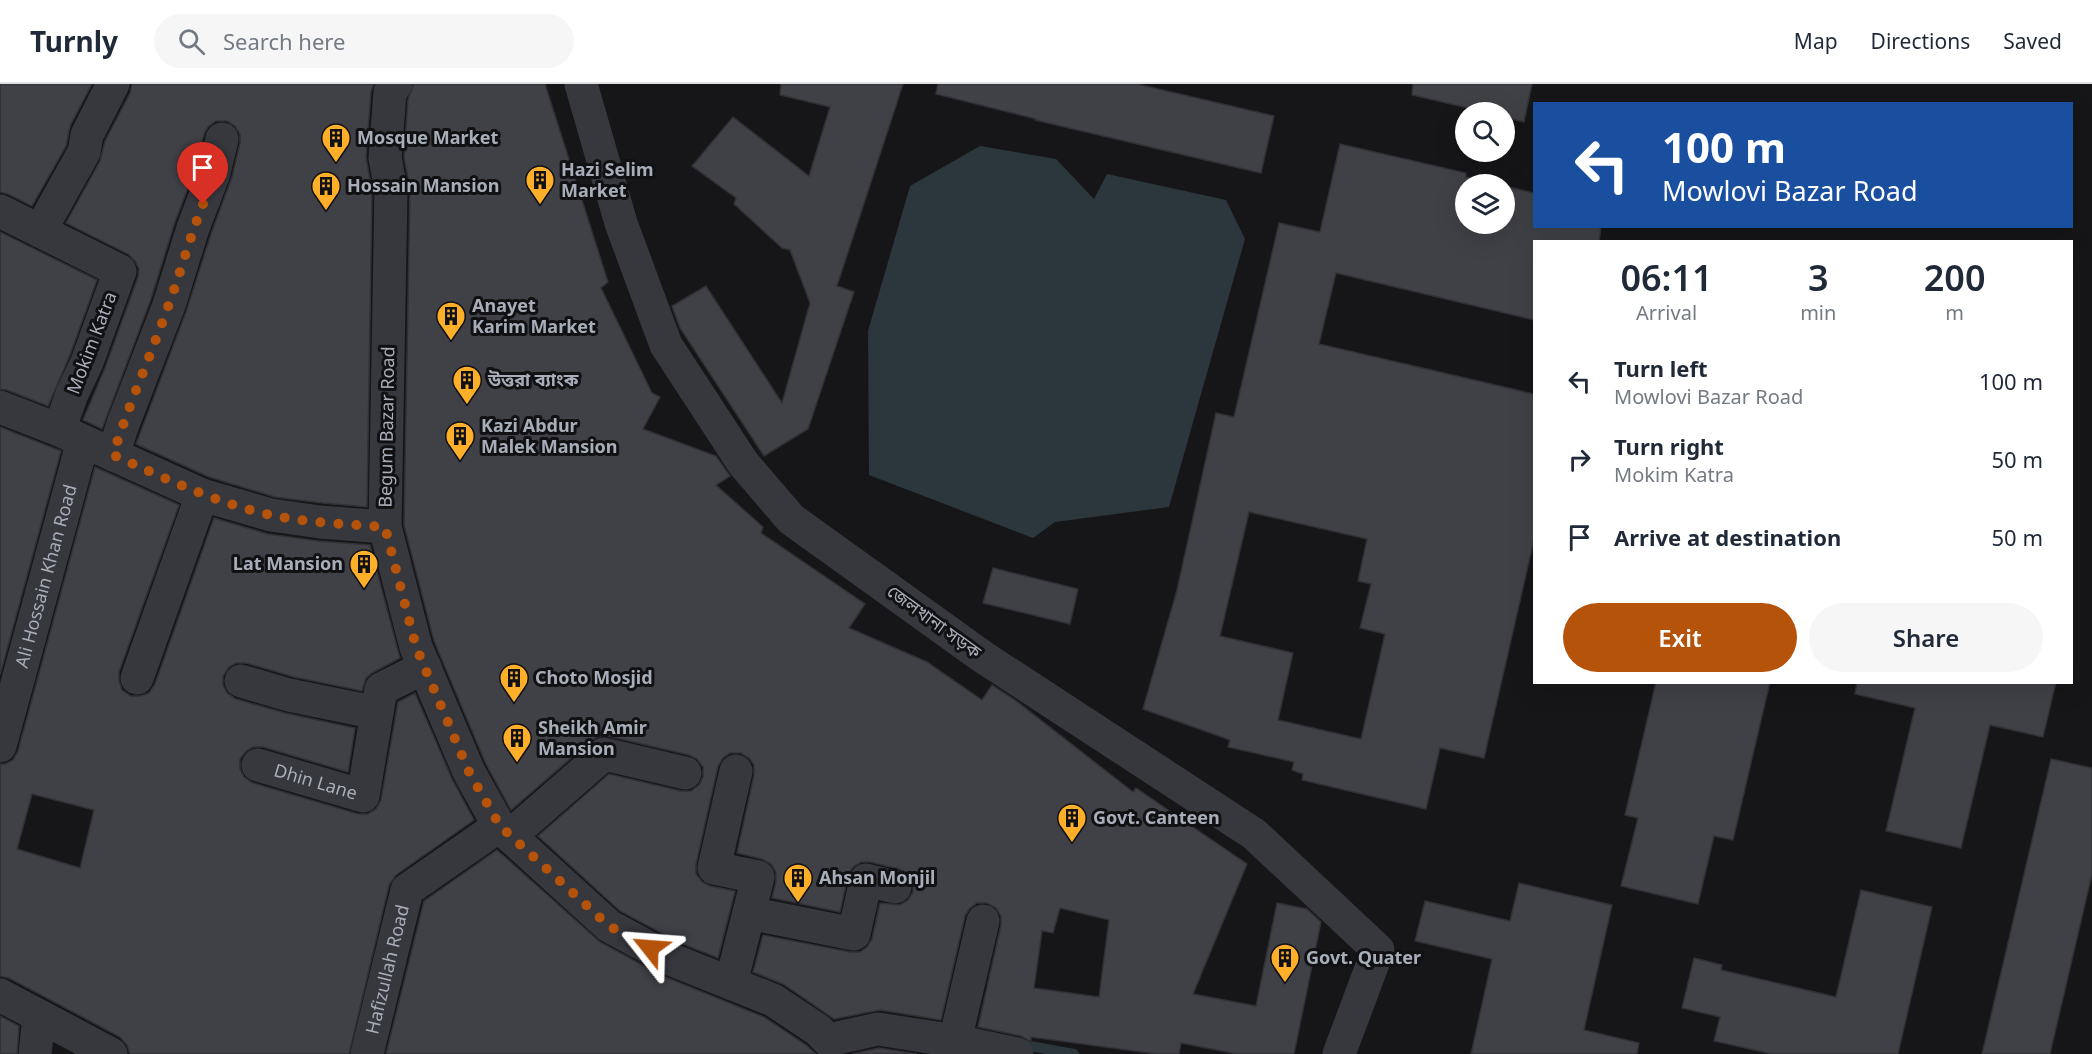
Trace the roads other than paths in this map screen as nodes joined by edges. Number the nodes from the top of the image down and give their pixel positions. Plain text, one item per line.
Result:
1 (113, 84) edge
2 (581, 84) edge
3 (390, 87) edge
4 (222, 139) dead end
5 (0, 211) edge
6 (40, 231) junction
7 (0, 407) edge
8 (71, 436) junction
9 (113, 455) junction
10 (202, 495) junction
11 (385, 527) junction
12 (425, 667) junction
13 (137, 678) dead end
14 (241, 681) dead end
15 (377, 713) junction
16 (0, 746) edge
17 (258, 765) dead end
18 (736, 771) dead end
19 (685, 773) dead end
20 (505, 831) junction
21 (895, 887) dead end
22 (749, 913) junction
23 (983, 921) dead end
24 (731, 983) junction
25 (0, 995) edge
26 (39, 1017) junction
27 (955, 1041) junction
28 (824, 1049) edge
29 (34, 1054) edge
30 (111, 1054) edge
31 (367, 1054) edge
32 (1017, 1054) edge
33 (1339, 1054) edge

1 - 6 street
2 - 33 street, জেলখানা সড়ক
3 - 11 street, Begum Bazar Road
4 - 9 street
5 - 6 street, Mokim Katra
6 - 8 street, Mokim Katra
7 - 8 street
8 - 9 street
8 - 16 street, Ali Hossain Khan Road
9 - 10 street
10 - 11 street
10 - 13 street
11 - 12 street, Begum Bazar Road
12 - 15 street, Dhin Lane
12 - 20 street, Begum Bazar Road
14 - 15 street
15 - 17 street, Dhin Lane
18 - 22 street
19 - 20 street, Hafizullah Road
20 - 24 street, Begum Bazar Road
20 - 31 street, Hafizullah Road
21 - 22 street
22 - 24 street
23 - 27 street
24 - 28 street, Begum Bazar Road
25 - 26 street
26 - 29 street
26 - 30 street
27 - 28 street
27 - 32 street

